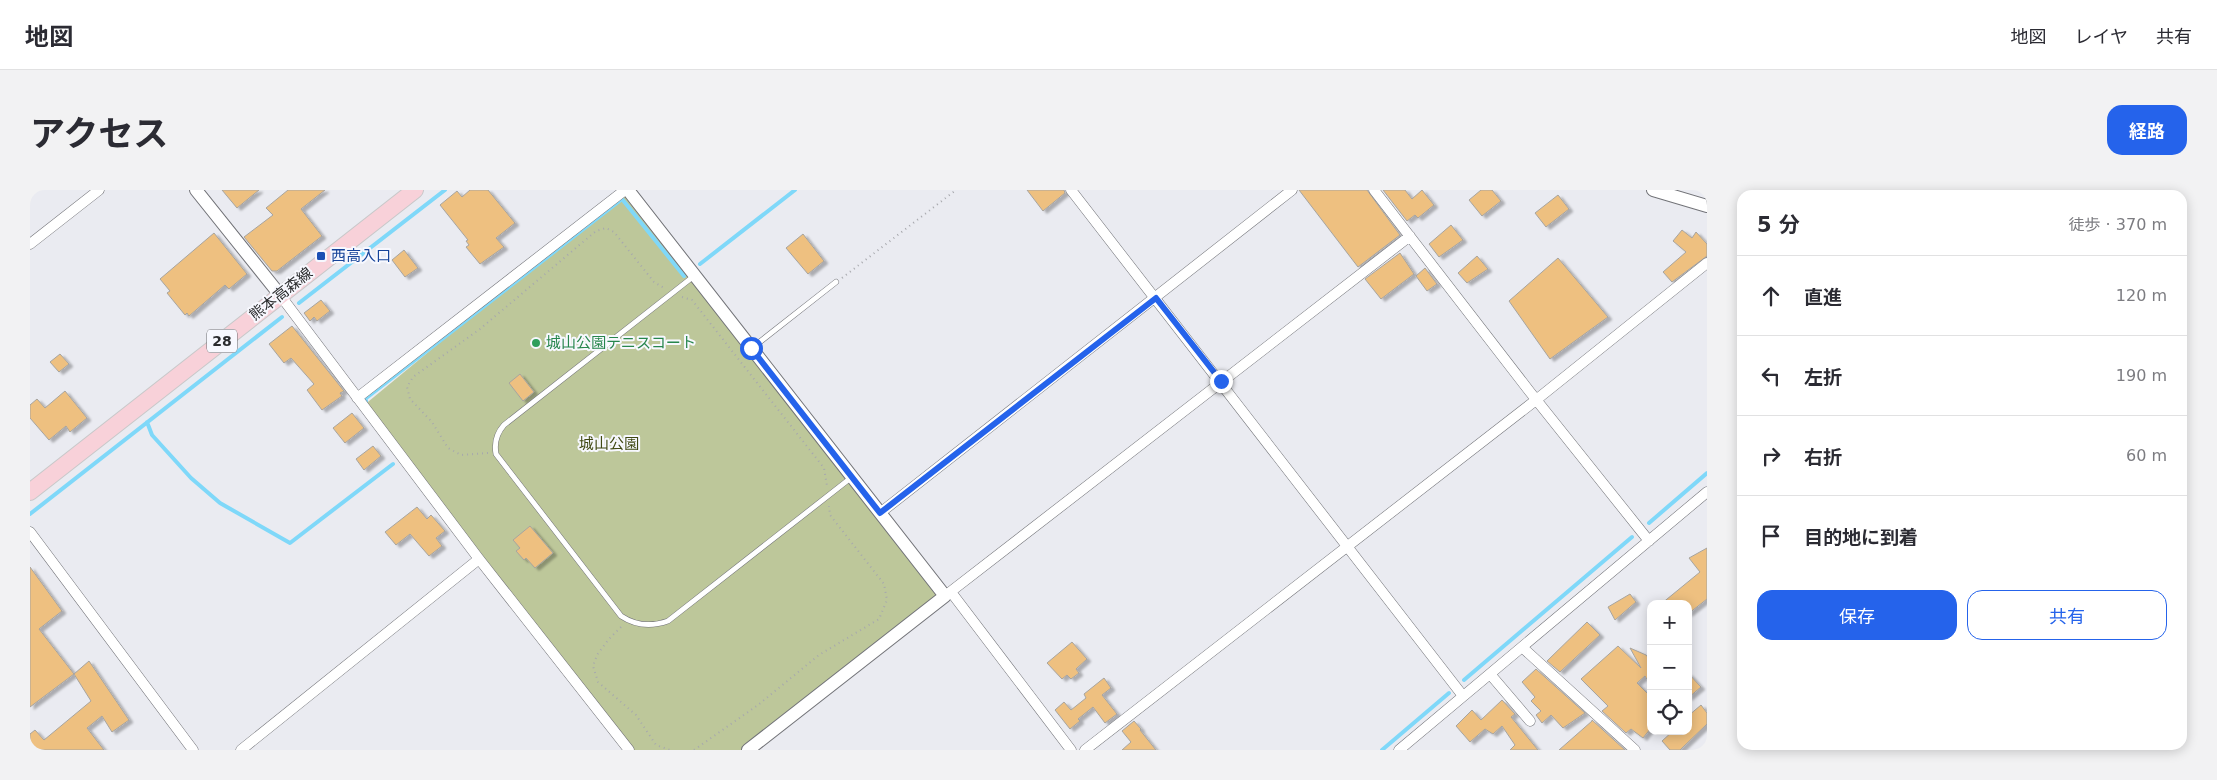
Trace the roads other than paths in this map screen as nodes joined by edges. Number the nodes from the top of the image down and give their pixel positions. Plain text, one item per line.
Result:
1 (99, 190) edge
2 (196, 190) edge
3 (415, 190) edge
4 (626, 190) edge
5 (1071, 190) edge
6 (1292, 190) edge
7 (1374, 190) edge
8 (1653, 190) edge
9 (1707, 206) edge
10 (1410, 236) junction
11 (30, 244) edge
12 (1707, 263) edge
13 (695, 276) junction
14 (836, 282) road end
15 (280, 295) junction
16 (1156, 298) junction
17 (751, 348) junction
18 (1221, 381) junction
19 (357, 398) junction
20 (1536, 400) junction
21 (852, 478) junction
22 (30, 492) edge
23 (1707, 492) edge
24 (880, 513) junction
25 (30, 532) edge
26 (1649, 541) junction
27 (1348, 546) junction
28 (479, 559) junction
29 (948, 594) junction
30 (1523, 648) junction
31 (1490, 674) junction
32 (1464, 696) junction
33 (1530, 721) dead end
34 (192, 750) edge
35 (241, 750) edge
36 (629, 750) edge
37 (748, 750) edge
38 (1071, 750) edge
39 (1085, 750) edge
40 (1400, 750) edge
41 (1635, 750) edge

1 - 11 street
2 - 15 street
3 - 15 main road, 熊本高森線 / 28
4 - 13 street
4 - 19 street
5 - 16 street
6 - 16 street
7 - 10 street
8 - 9 street
10 - 18 street
10 - 20 street
12 - 20 street
13 - 17 street
13 - 21 lane
14 - 17 lane
15 - 19 street
15 - 22 main road, 熊本高森線 / 28
16 - 18 street
16 - 24 street
17 - 21 street
18 - 27 street
18 - 29 street
19 - 28 street
20 - 26 street
20 - 27 street
21 - 24 street
23 - 26 street
24 - 29 street
25 - 34 street
26 - 30 street
27 - 32 street
27 - 39 street
28 - 35 street
28 - 36 street
29 - 37 street
29 - 38 street
30 - 31 street
30 - 41 street
31 - 32 street
31 - 33 street
32 - 40 street

